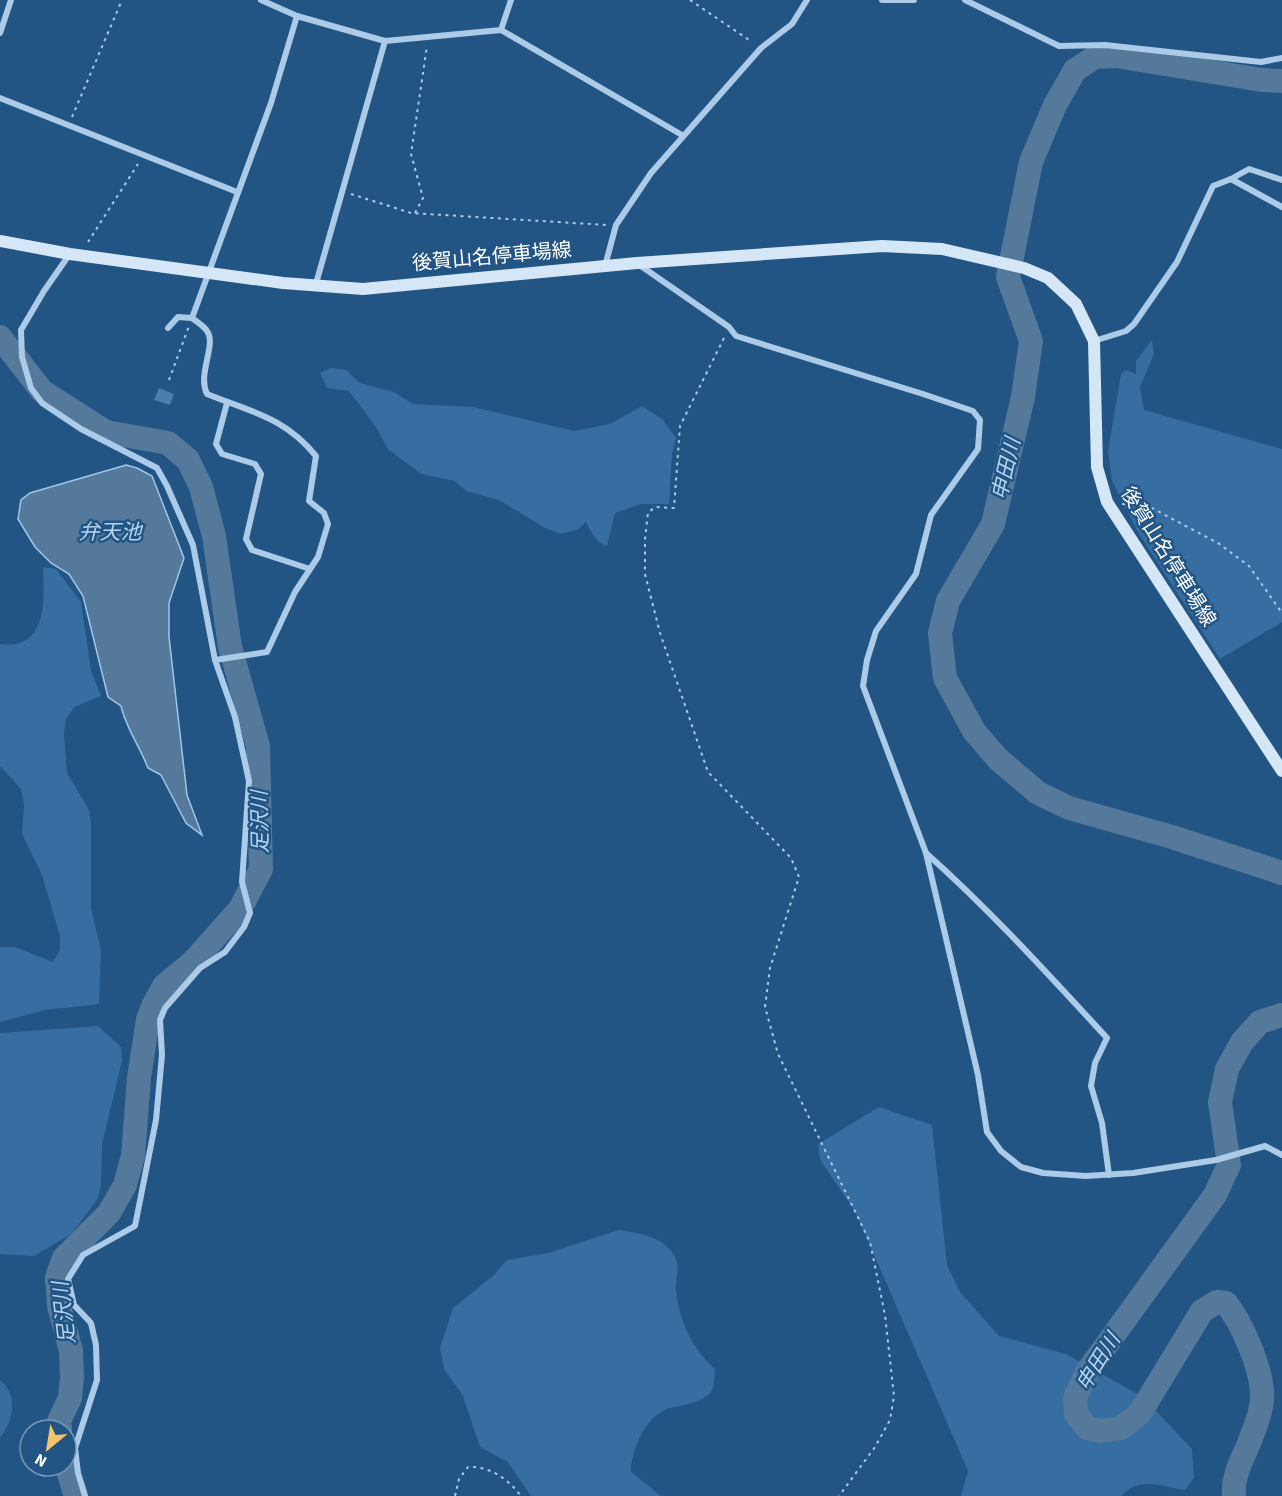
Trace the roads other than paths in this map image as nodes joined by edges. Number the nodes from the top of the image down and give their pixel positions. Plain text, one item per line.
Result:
1 (11, 0) edge
2 (261, 0) edge
3 (511, 0) edge
4 (807, 0) edge
5 (882, 0) edge
6 (914, 0) edge
7 (964, 0) edge
8 (297, 16) junction
9 (501, 30) junction
10 (0, 33) edge
11 (385, 41) junction
12 (1282, 58) edge
13 (0, 98) edge
14 (682, 135) junction
15 (1231, 178) junction
16 (1282, 180) edge
17 (237, 192) junction
18 (1282, 207) edge
19 (0, 241) edge
20 (70, 254) junction
21 (637, 263) junction
22 (605, 266) junction
23 (209, 272) junction
24 (315, 287) junction
25 (192, 318) junction
26 (168, 328) dead end
27 (1094, 341) junction
28 (227, 403) junction
29 (310, 569) junction
30 (215, 660) junction
31 (1282, 769) edge
32 (926, 853) junction
33 (1282, 1155) edge
34 (1109, 1175) junction
35 (85, 1496) edge

1 - 10 street
2 - 8 street
3 - 9 street
4 - 14 street
5 - 6 street
7 - 12 street
8 - 11 street
8 - 17 street
9 - 11 street
9 - 14 street
11 - 24 street
13 - 17 street
14 - 22 street
15 - 16 street
15 - 18 street
15 - 27 street
17 - 23 street
19 - 20 main road, 後賀山名停車場線
20 - 23 main road, 後賀山名停車場線
20 - 30 street
21 - 22 main road, 後賀山名停車場線
21 - 27 main road, 後賀山名停車場線
21 - 32 street
22 - 24 main road, 後賀山名停車場線
23 - 24 main road, 後賀山名停車場線
23 - 25 street
25 - 26 street
25 - 28 street
27 - 31 main road, 後賀山名停車場線
28 - 29 street
28 - 29 street
29 - 30 street
30 - 35 street
32 - 34 street
32 - 34 street
33 - 34 street

